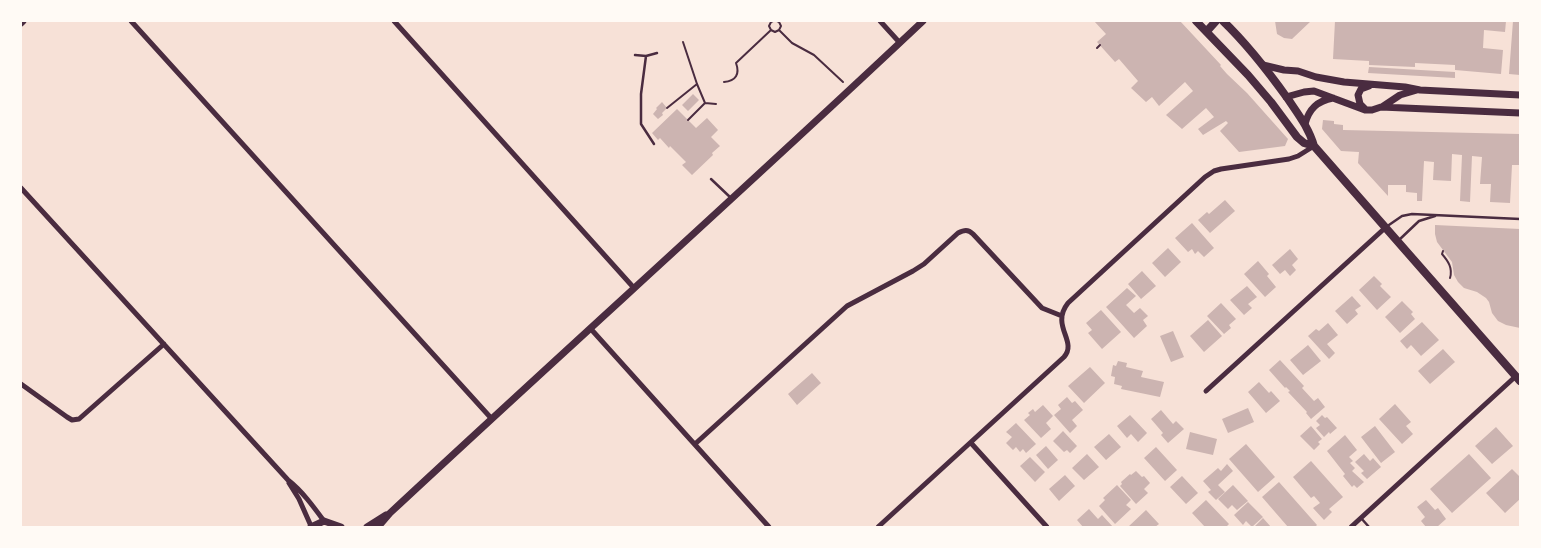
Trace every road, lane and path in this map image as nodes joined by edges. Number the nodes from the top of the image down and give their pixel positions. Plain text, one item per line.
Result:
1 (131, 21) edge
2 (394, 21) edge
3 (880, 21) edge
4 (923, 21) edge
5 (1196, 21) edge
6 (1216, 21) edge
7 (1223, 21) edge
8 (772, 22) edge
9 (779, 22) edge
10 (771, 30) junction
11 (779, 30) junction
12 (1207, 31) junction
13 (683, 42) dead end
14 (900, 43) junction
15 (1100, 46) dead end
16 (1097, 48) dead end
17 (657, 53) dead end
18 (635, 55) dead end
19 (646, 56) junction
20 (1263, 65) junction
21 (724, 82) dead end
22 (697, 84) junction
23 (1372, 85) junction
24 (850, 90) junction
25 (1420, 90) junction
26 (1520, 94) edge
27 (1286, 97) junction
28 (1333, 98) junction
29 (1271, 102) junction
30 (705, 103) junction
31 (716, 104) dead end
32 (1381, 107) junction
33 (667, 108) dead end
34 (1365, 110) junction
35 (1520, 113) edge
36 (688, 120) dead end
37 (1305, 124) junction
38 (654, 144) dead end
39 (1314, 146) junction
40 (712, 179) dead end
41 (21, 188) edge
42 (732, 199) junction
43 (1437, 216) junction
44 (1520, 219) edge
45 (1385, 228) junction
46 (1398, 242) junction
47 (1443, 251) dead end
48 (1450, 278) dead end
49 (634, 288) junction
50 (1062, 316) junction
51 (590, 328) junction
52 (164, 344) junction
53 (1518, 378) edge
54 (21, 384) edge
55 (1206, 391) dead end
56 (491, 418) junction
57 (970, 442) junction
58 (695, 444) junction
59 (288, 480) junction
60 (390, 512) junction
61 (1361, 518) junction
62 (324, 521) junction
63 (311, 527) edge
64 (341, 527) edge
65 (367, 527) edge
66 (378, 527) edge
67 (770, 527) edge
68 (878, 527) edge
69 (1047, 527) edge
70 (1352, 527) edge
71 (1368, 527) edge

1 - 56 street
2 - 49 street
3 - 14 street
4 - 14 street
5 - 12 main road
6 - 12 main road
7 - 20 main road
8 - 10 path
9 - 11 path
10 - 11 path
10 - 21 path
11 - 24 path
12 - 29 main road
13 - 22 path
14 - 24 street
15 - 16 path
17 - 19 lane
18 - 19 lane
19 - 38 lane
20 - 23 street
20 - 27 main road
22 - 30 path
22 - 33 path
23 - 25 street
23 - 34 street
24 - 42 street
25 - 26 street
25 - 32 street
27 - 28 street
27 - 29 main road
27 - 37 main road
28 - 34 street
28 - 37 street
29 - 39 main road
30 - 31 path
30 - 36 path
32 - 34 street
32 - 35 street
37 - 39 main road
39 - 45 main road
39 - 50 street
40 - 42 lane
41 - 52 street
42 - 49 street
43 - 44 lane
43 - 45 lane
43 - 46 lane
45 - 46 main road
45 - 55 street
46 - 53 main road
47 - 48 path
49 - 51 street
50 - 57 street
50 - 58 street
51 - 56 street
51 - 58 street
52 - 54 street
52 - 59 street
53 - 61 street
56 - 60 street
57 - 68 street
57 - 69 street
58 - 67 street
59 - 62 street
59 - 63 street
60 - 65 street
60 - 66 street
61 - 70 street
61 - 71 lane
62 - 63 street
62 - 64 street

